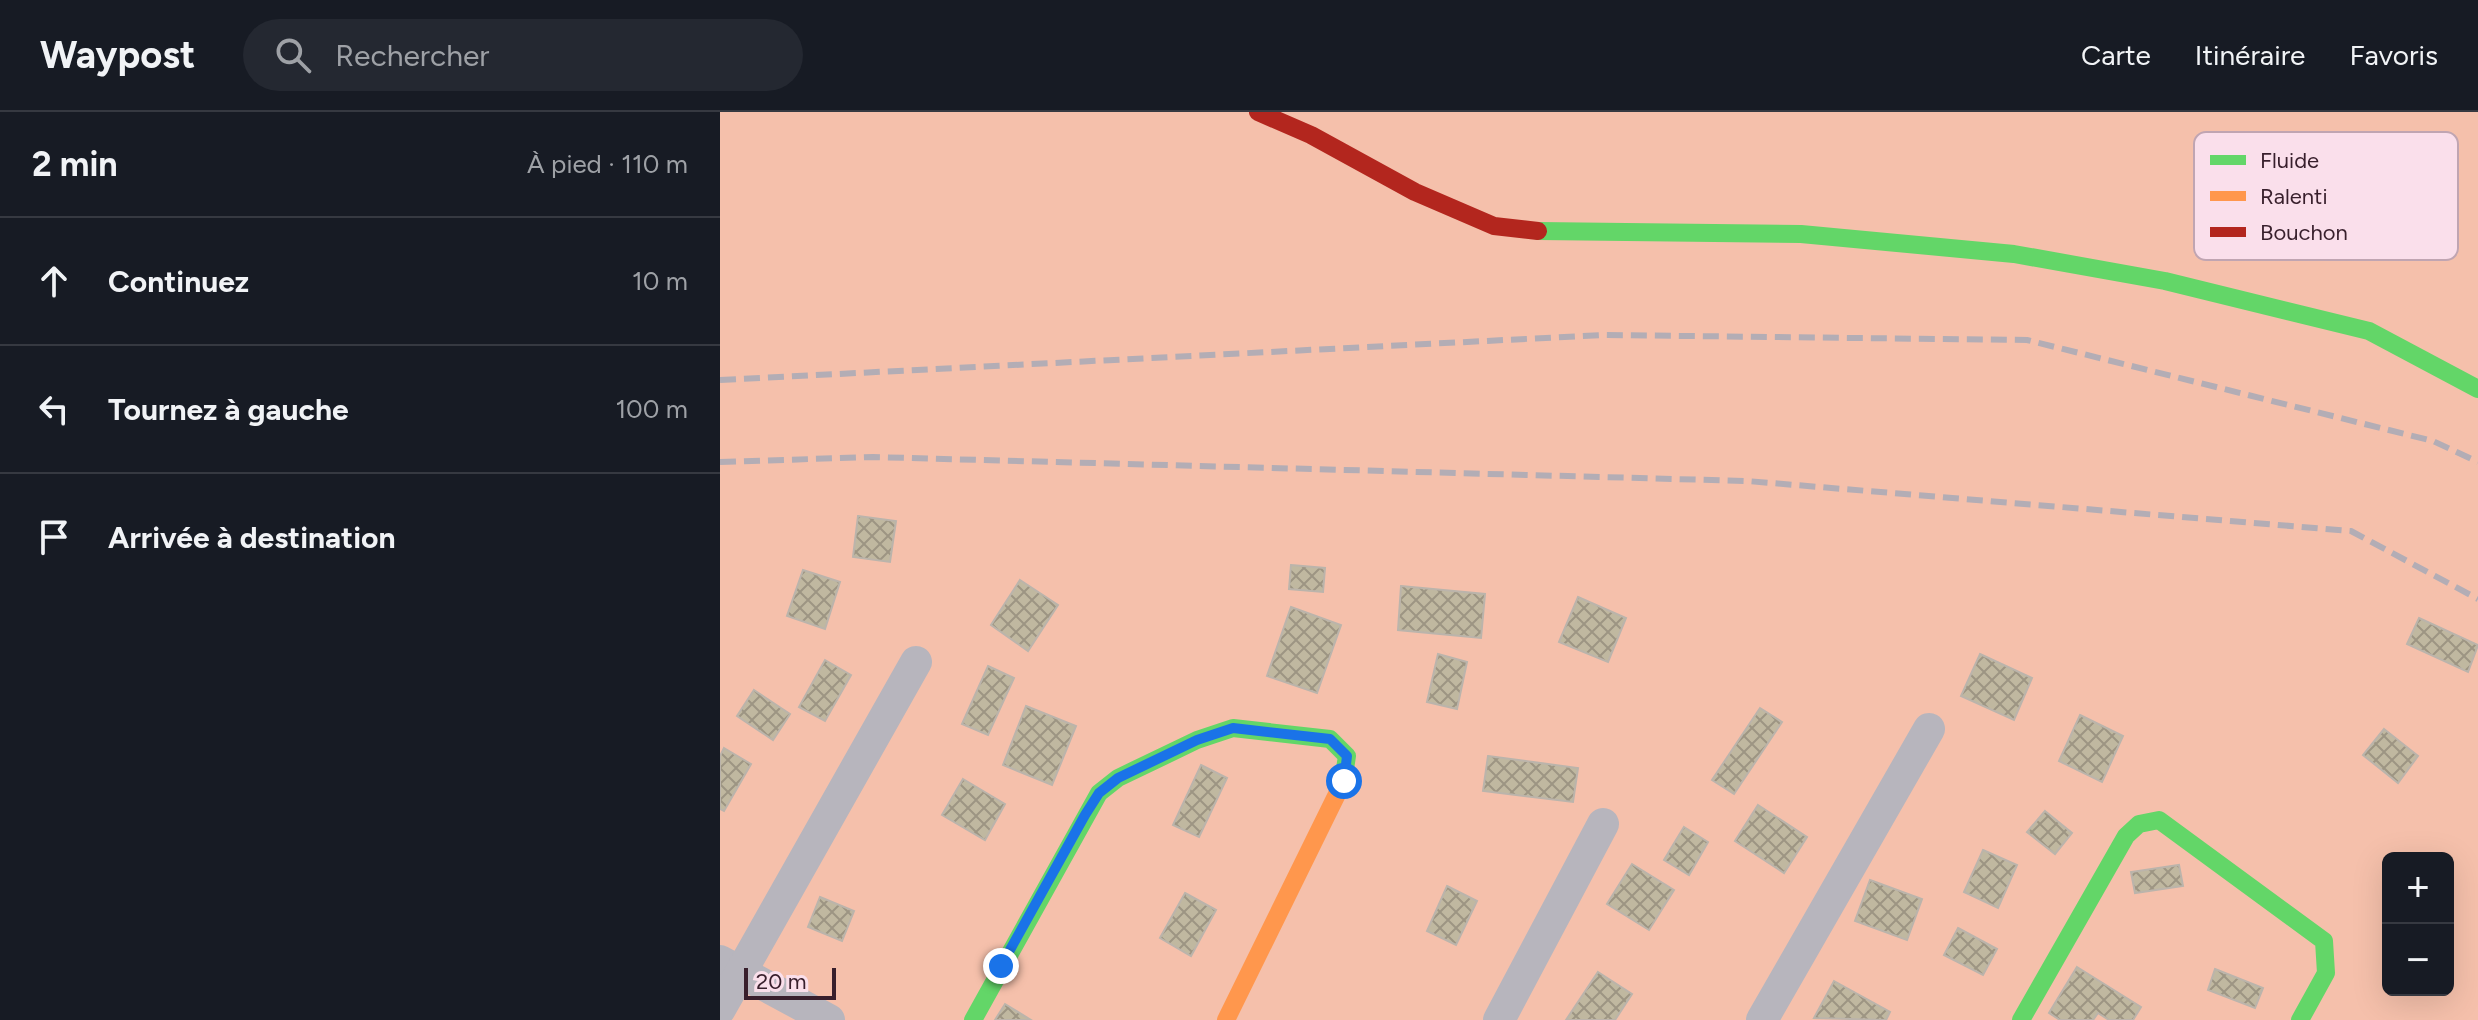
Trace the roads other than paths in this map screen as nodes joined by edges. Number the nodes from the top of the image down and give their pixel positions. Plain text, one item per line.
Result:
1 (1258, 112) edge
2 (2478, 389) edge
3 (916, 662) dead end
4 (1929, 729) dead end
5 (1603, 824) dead end
6 (730, 966) edge
7 (720, 1009) edge
8 (829, 1020) edge
9 (973, 1020) edge
10 (1226, 1020) edge
11 (1499, 1020) edge
12 (1762, 1020) edge
13 (2021, 1020) edge
14 (2300, 1020) edge

1 - 2 street
3 - 6 street
4 - 12 street
5 - 11 street
6 - 7 street
6 - 8 street
9 - 10 street
13 - 14 street

